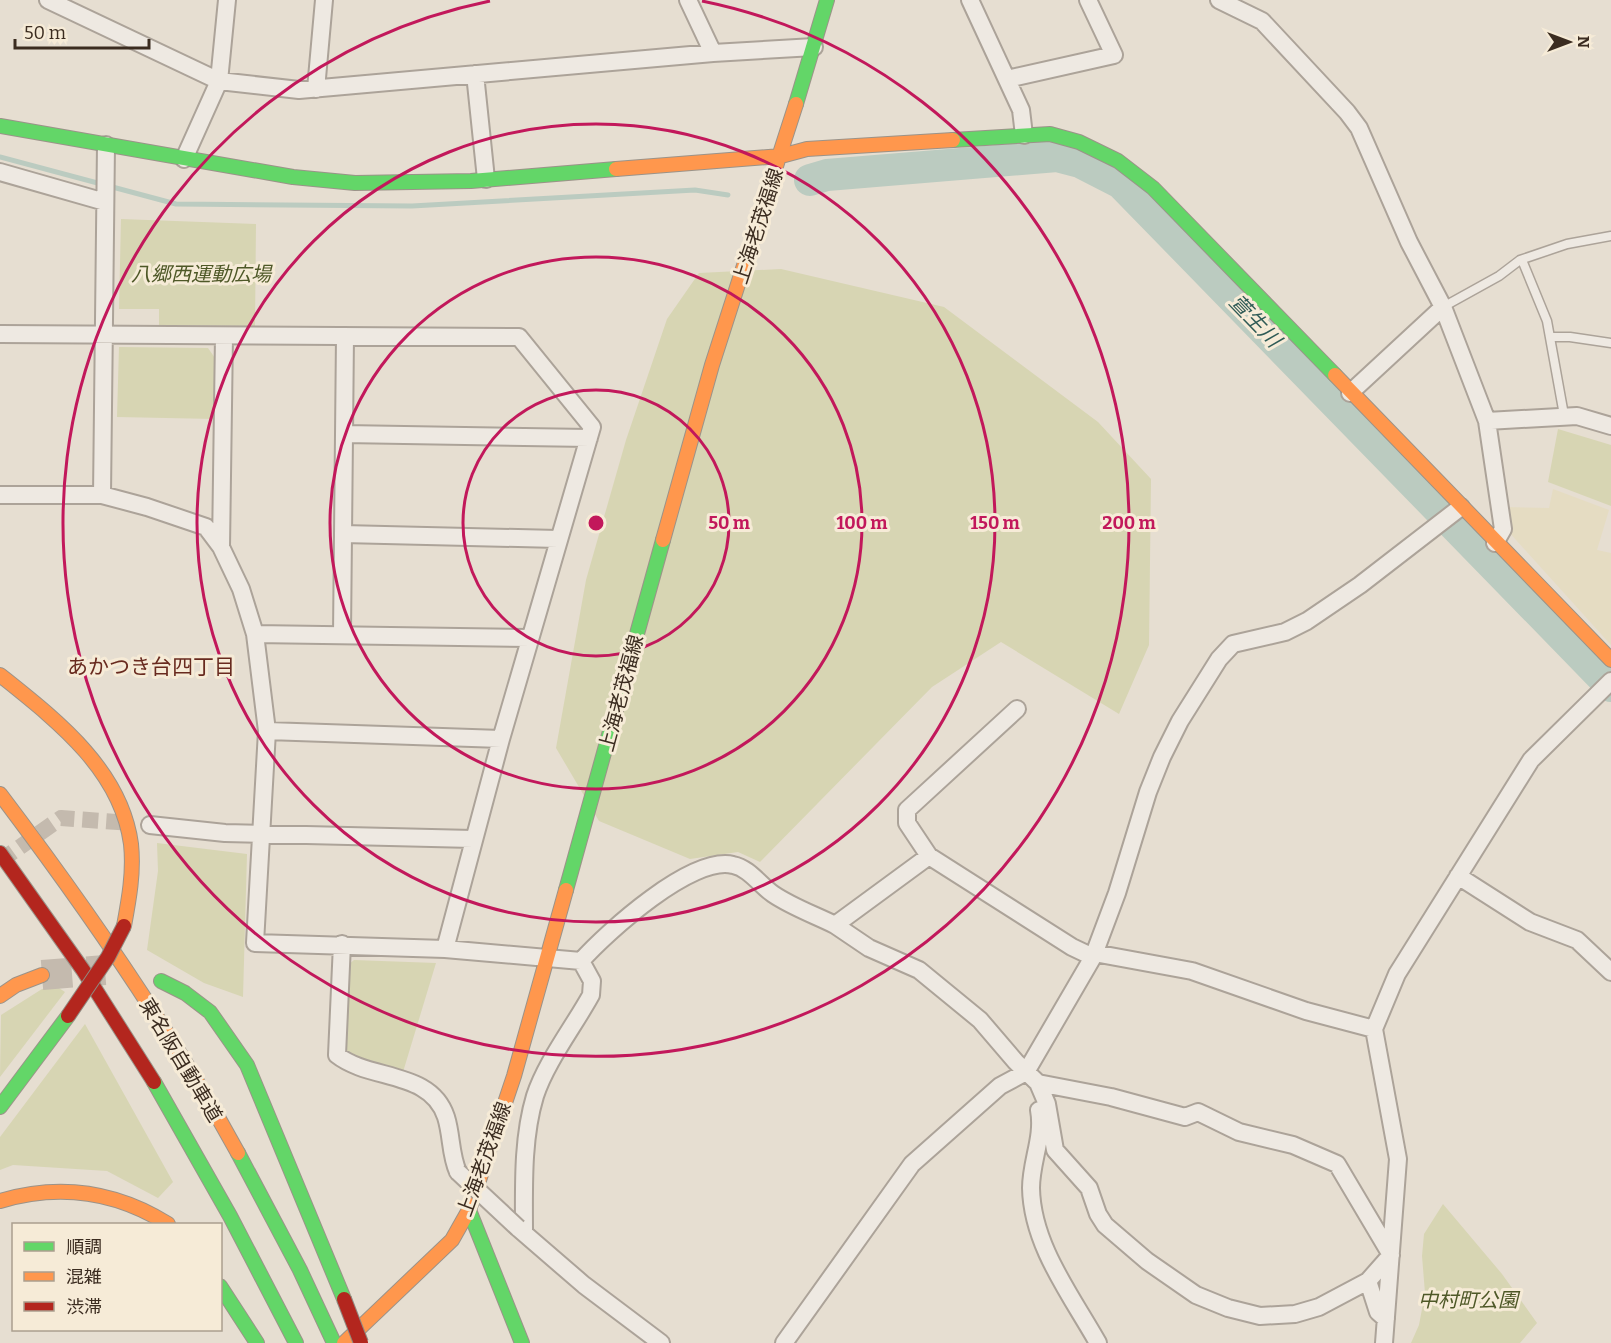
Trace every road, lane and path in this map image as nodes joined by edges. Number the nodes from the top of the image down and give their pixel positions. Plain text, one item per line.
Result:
1 (48, 0) edge
2 (227, 0) edge
3 (324, 0) edge
4 (688, 0) edge
5 (827, 0) edge
6 (970, 0) edge
7 (1088, 0) edge
8 (1219, 0) edge
9 (814, 47) junction
10 (713, 53) junction
11 (475, 74) junction
12 (1006, 79) junction
13 (219, 81) junction
14 (316, 89) junction
15 (0, 126) edge
16 (1024, 135) junction
17 (106, 145) junction
18 (781, 156) junction
19 (184, 159) junction
20 (0, 172) edge
21 (486, 179) junction
22 (105, 198) junction
23 (1611, 236) edge
24 (1522, 260) junction
25 (1443, 307) junction
26 (0, 334) edge
27 (104, 334) junction
28 (224, 336) junction
29 (345, 336) junction
30 (1550, 337) junction
31 (1611, 343) edge
32 (1350, 393) junction
33 (1564, 415) junction
34 (1487, 421) junction
35 (1611, 426) edge
36 (344, 434) junction
37 (589, 438) junction
38 (0, 495) edge
39 (102, 495) junction
40 (1451, 516) junction
41 (343, 534) junction
42 (558, 539) junction
43 (1496, 543) junction
44 (221, 547) junction
45 (255, 634) junction
46 (342, 634) junction
47 (530, 638) junction
48 (1611, 660) edge
49 (0, 675) edge
50 (1611, 681) edge
51 (1017, 709) dead end
52 (267, 730) junction
53 (501, 739) junction
54 (0, 794) edge
55 (150, 825) tunnel mouth
56 (261, 834) junction
57 (473, 839) junction
58 (0, 853) edge
59 (929, 856) junction
60 (1458, 876) junction
61 (835, 925) junction
62 (342, 944) junction
63 (445, 949) junction
64 (1093, 955) junction
65 (548, 959) junction
66 (582, 961) junction
67 (1611, 972) edge
68 (42, 975) tunnel mouth
69 (160, 981) dead end
70 (0, 996) edge
71 (1374, 1029) junction
72 (1032, 1077) junction
73 (0, 1107) edge
74 (0, 1201) edge
75 (469, 1210) junction
76 (166, 1223) edge
77 (521, 1231) junction
78 (1392, 1255) junction
79 (1368, 1281) junction
80 (222, 1289) edge
81 (1386, 1319) junction
82 (257, 1343) edge
83 (296, 1343) edge
84 (334, 1343) edge
85 (344, 1343) edge
86 (362, 1343) edge
87 (522, 1343) edge
88 (661, 1343) edge
89 (784, 1343) edge
90 (1098, 1343) edge
91 (1384, 1343) edge

1 - 13 street
2 - 13 street
3 - 14 street
4 - 10 street
5 - 9 main road, 上海老茂福線
6 - 12 street
7 - 12 street
8 - 25 street
9 - 10 street
9 - 18 main road, 上海老茂福線
10 - 11 street
11 - 14 street
11 - 21 street
12 - 16 street
13 - 14 street
13 - 19 street
15 - 17 main road
16 - 18 main road
16 - 32 main road
17 - 19 main road
17 - 22 street
18 - 21 main road
18 - 65 main road, 上海老茂福線
19 - 21 main road
20 - 22 street
22 - 27 street
23 - 24 lane
24 - 25 lane
24 - 30 lane
25 - 32 street
25 - 34 street
26 - 27 street
27 - 28 street
27 - 39 street
28 - 29 street
28 - 44 street
29 - 36 street
29 - 37 street
30 - 31 lane
30 - 33 lane
32 - 40 main road
33 - 34 street
33 - 35 street
34 - 43 street
36 - 37 street
36 - 41 street
37 - 42 street
38 - 39 street
39 - 44 street
40 - 43 main road
40 - 64 street
41 - 42 street
41 - 46 street
42 - 47 street
43 - 48 main road
44 - 45 street
45 - 46 street
45 - 52 street
46 - 47 street
47 - 53 street
49 - 73 main road, bridge
50 - 60 street
51 - 59 street
52 - 53 street
52 - 56 street
53 - 57 street
54 - 84 main road, 東名阪自動車道
55 - 56 street
56 - 57 street
56 - 62 street
57 - 63 street
58 - 83 main road, 東名阪自動車道
59 - 61 street
59 - 64 street
60 - 67 street
60 - 71 street
61 - 66 street
61 - 72 street
62 - 63 street
62 - 77 street, bridge
63 - 65 street
64 - 71 street
64 - 72 street
65 - 66 street
65 - 75 main road, 上海老茂福線
66 - 77 street
68 - 70 main road
69 - 86 main road, bridge
71 - 78 street
72 - 78 street
72 - 79 street
72 - 89 street
72 - 90 street
74 - 76 main road
75 - 85 main road, 上海老茂福線
75 - 87 main road
77 - 88 street
78 - 79 street
78 - 81 street
79 - 81 street
80 - 82 main road
81 - 91 street

